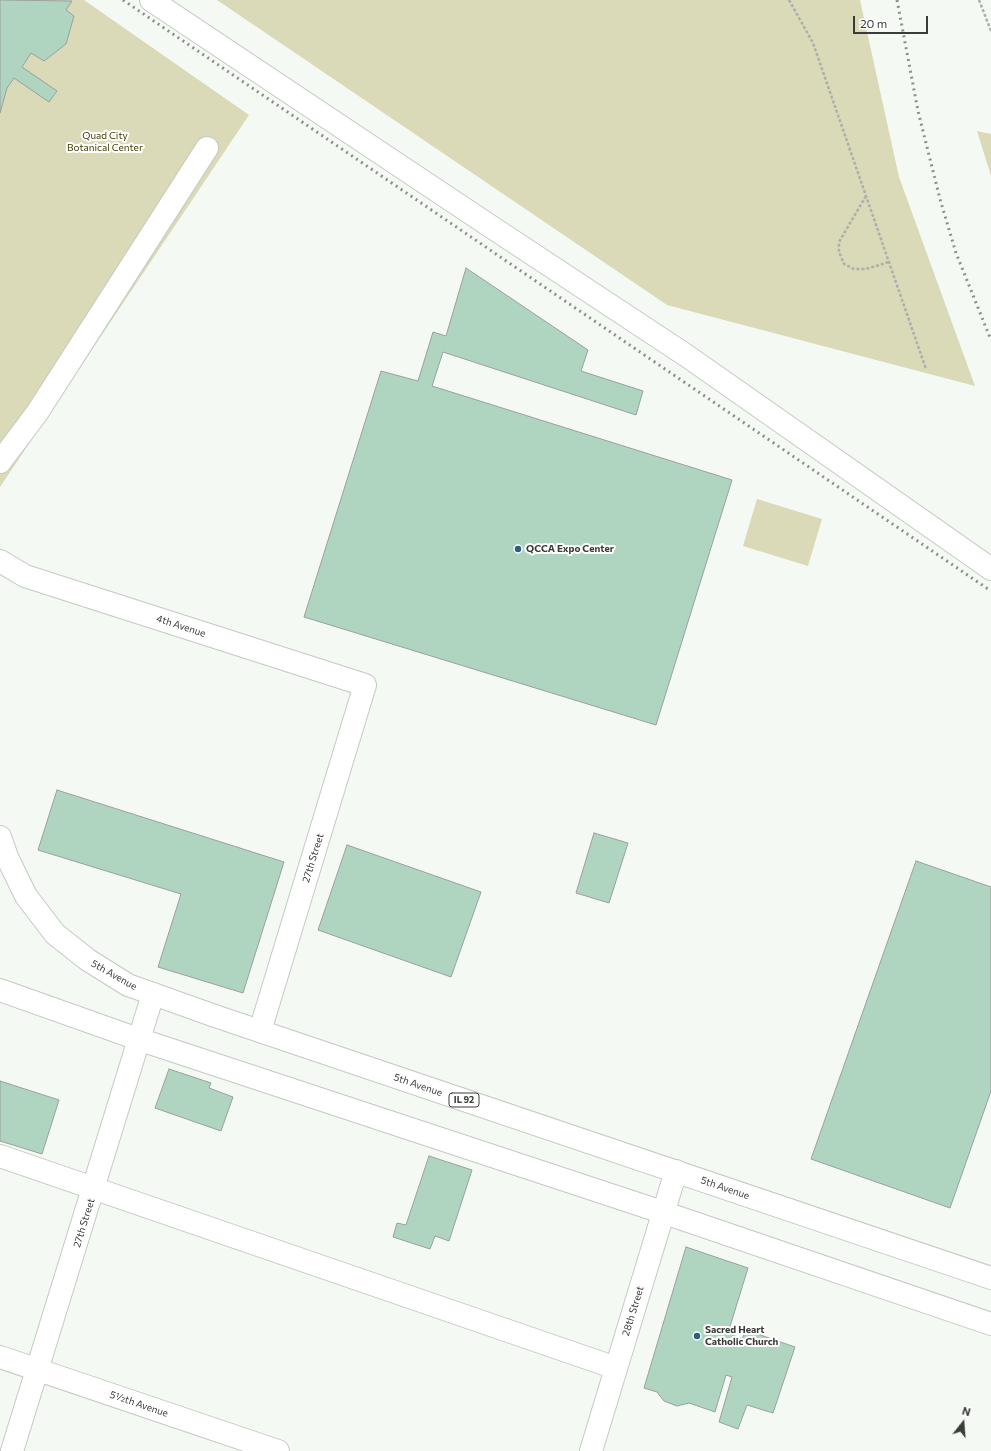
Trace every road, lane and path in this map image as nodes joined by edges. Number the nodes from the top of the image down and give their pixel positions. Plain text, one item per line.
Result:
1 (151, 0) edge
2 (790, 0) edge
3 (979, 0) edge
4 (991, 31) edge
5 (207, 148) dead end
6 (866, 196) junction
7 (889, 262) junction
8 (926, 369) dead end
9 (0, 462) edge
10 (0, 561) edge
11 (991, 569) edge
12 (365, 685) joint
13 (0, 837) edge
14 (0, 990) edge
15 (153, 994) junction
16 (260, 1031) junction
17 (138, 1039) junction
18 (0, 1156) edge
19 (676, 1171) junction
20 (94, 1188) junction
21 (662, 1212) junction
22 (991, 1278) edge
23 (991, 1324) edge
24 (0, 1357) edge
25 (616, 1368) junction
26 (38, 1370) junction
27 (12, 1451) edge
28 (278, 1451) edge
29 (591, 1451) edge

1 - 11 main road
2 - 6 path
3 - 4 path
5 - 9 main road
6 - 7 path
6 - 7 path
7 - 8 path
10 - 12 main road, 4th Avenue
12 - 16 main road, 27th Street
13 - 15 main road, 5th Avenue / IL 92
14 - 17 main road
15 - 16 main road, 5th Avenue / IL 92
15 - 17 main road, 27th Street
16 - 19 main road, 5th Avenue / IL 92
17 - 20 main road, 27th Street
17 - 21 main road
18 - 20 main road
19 - 21 main road, 28th Street
19 - 22 main road, 5th Avenue / IL 92
20 - 25 main road
20 - 26 main road, 27th Street
21 - 23 main road
21 - 25 main road, 28th Street
24 - 26 main road, 5½th Avenue
25 - 29 main road, 28th Street
26 - 27 main road, 27th Street
26 - 28 main road, 5½th Avenue

